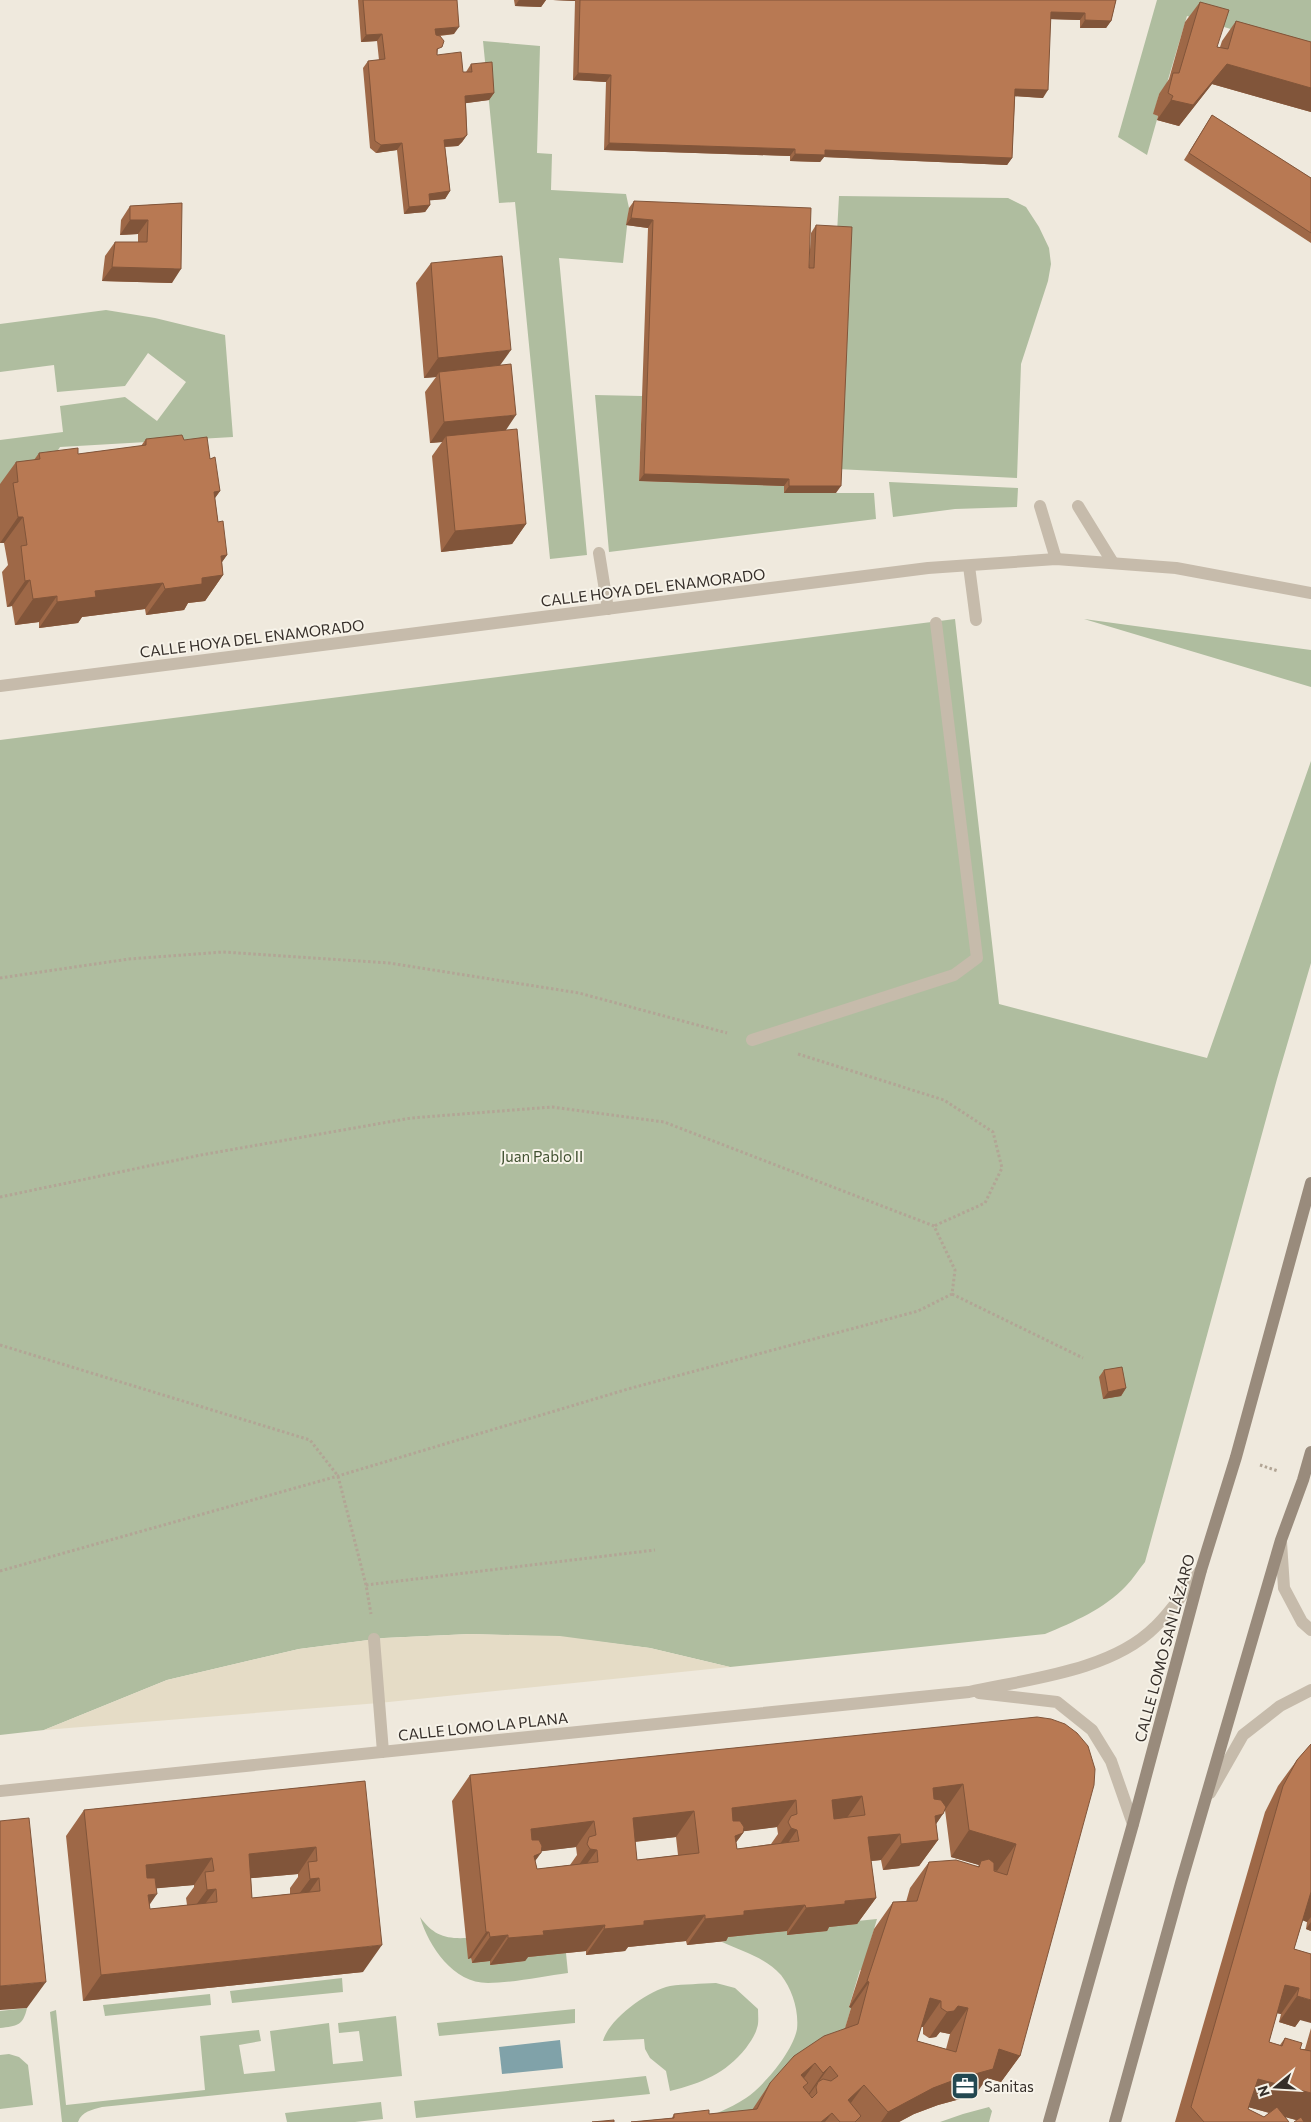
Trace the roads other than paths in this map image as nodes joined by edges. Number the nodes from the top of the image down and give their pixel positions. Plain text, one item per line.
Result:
1 (1040, 506) dead end
2 (1078, 506) dead end
3 (599, 553) dead end
4 (1056, 559) junction
5 (1113, 563) junction
6 (969, 566) junction
7 (1311, 593) edge
8 (608, 609) junction
9 (976, 620) dead end
10 (936, 623) dead end
11 (0, 686) edge
12 (752, 1040) road end
13 (1311, 1183) edge
14 (1311, 1452) edge
15 (1281, 1540) junction
16 (1201, 1570) junction
17 (1311, 1630) edge
18 (374, 1639) road end
19 (1311, 1690) edge
20 (969, 1692) junction
21 (383, 1752) junction
22 (0, 1791) edge
23 (1204, 1804) junction
24 (1133, 1824) junction
25 (1049, 2122) edge
26 (1115, 2122) edge

1 - 4 street
2 - 5 street
3 - 8 street
4 - 5 street, CALLE HOYA DEL ENAMORADO
4 - 6 street, CALLE HOYA DEL ENAMORADO
5 - 7 street, CALLE HOYA DEL ENAMORADO
6 - 8 street, CALLE HOYA DEL ENAMORADO
6 - 9 street
8 - 11 street, CALLE HOYA DEL ENAMORADO
10 - 12 street
13 - 16 street, CALLE LOMO SAN LÁZARO
14 - 15 street
15 - 17 street
15 - 23 street
16 - 20 street, CALLE LOMO LA PLANA
16 - 24 street, CALLE LOMO SAN LÁZARO
18 - 21 street
19 - 23 street
20 - 21 street, CALLE LOMO LA PLANA
20 - 24 street, CALLE LOMO LA PLANA
21 - 22 street, CALLE LOMO LA PLANA
23 - 26 street
24 - 25 street, CALLE LOMO SAN LÁZARO

